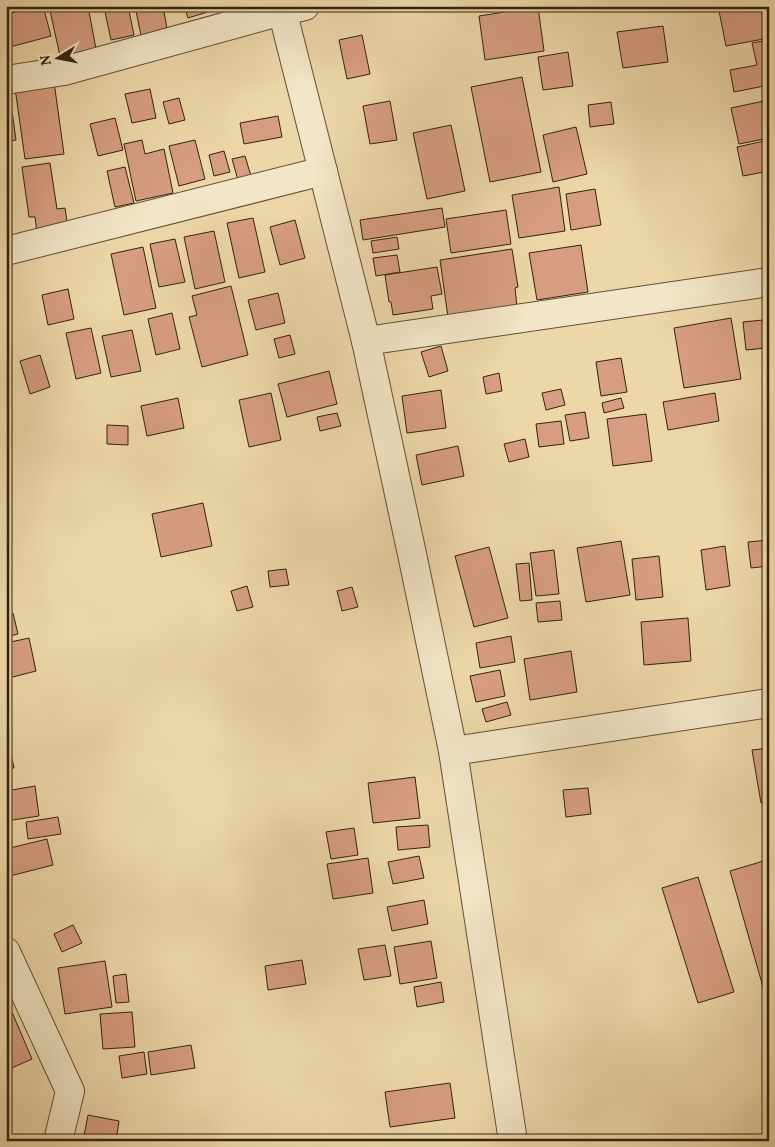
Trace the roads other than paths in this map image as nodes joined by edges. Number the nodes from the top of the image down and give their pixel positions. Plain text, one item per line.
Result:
1 (289, 8) edge
2 (6, 80) edge
3 (323, 170) junction
4 (6, 251) edge
5 (769, 282) edge
6 (366, 341) junction
7 (769, 702) edge
8 (453, 751) junction
9 (6, 952) edge
10 (58, 1141) edge
11 (513, 1141) edge

1 - 2 street
1 - 3 street
3 - 4 street
3 - 6 street
5 - 6 street
6 - 8 street
7 - 8 street
8 - 11 street
9 - 10 street

